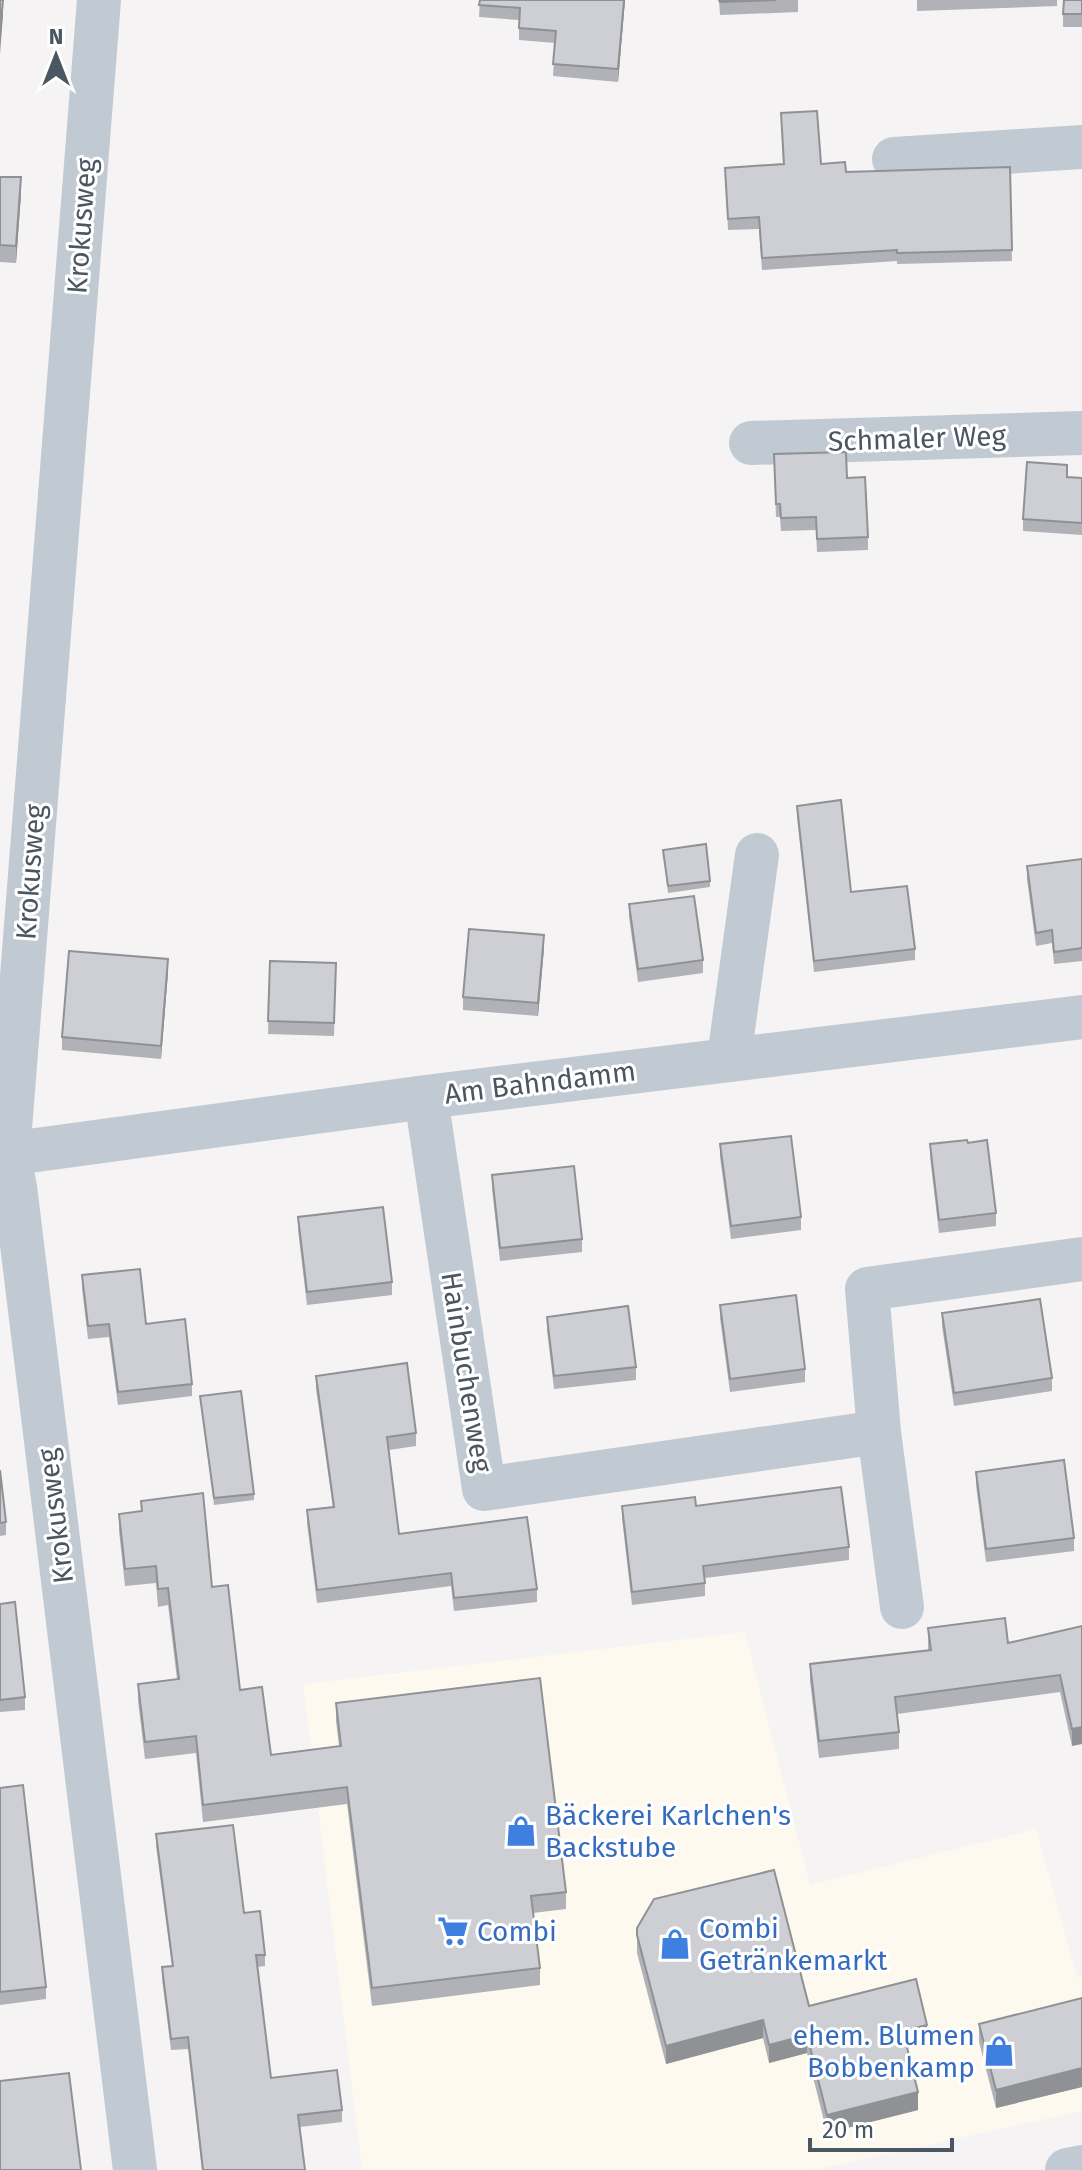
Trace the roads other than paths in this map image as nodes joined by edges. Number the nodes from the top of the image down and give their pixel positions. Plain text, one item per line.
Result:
1 (99, 0) edge
2 (1082, 147) edge
3 (894, 159) dead end
4 (1082, 433) edge
5 (751, 443) dead end
6 (757, 855) dead end
7 (1082, 1017) edge
8 (729, 1058) junction
9 (426, 1097) junction
10 (4, 1155) edge
11 (1082, 1259) edge
12 (879, 1432) junction
13 (902, 1607) dead end
14 (1082, 2167) edge
15 (135, 2170) edge
16 (1067, 2170) edge

1 - 10 street, Krokusweg
2 - 3 street
4 - 5 street, Schmaler Weg
6 - 8 street
7 - 8 street, Am Bahndamm
8 - 9 street, Am Bahndamm
9 - 10 street, Am Bahndamm
9 - 12 street, Hainbuchenweg
10 - 15 street, Krokusweg
11 - 12 street
12 - 13 street
14 - 16 street

